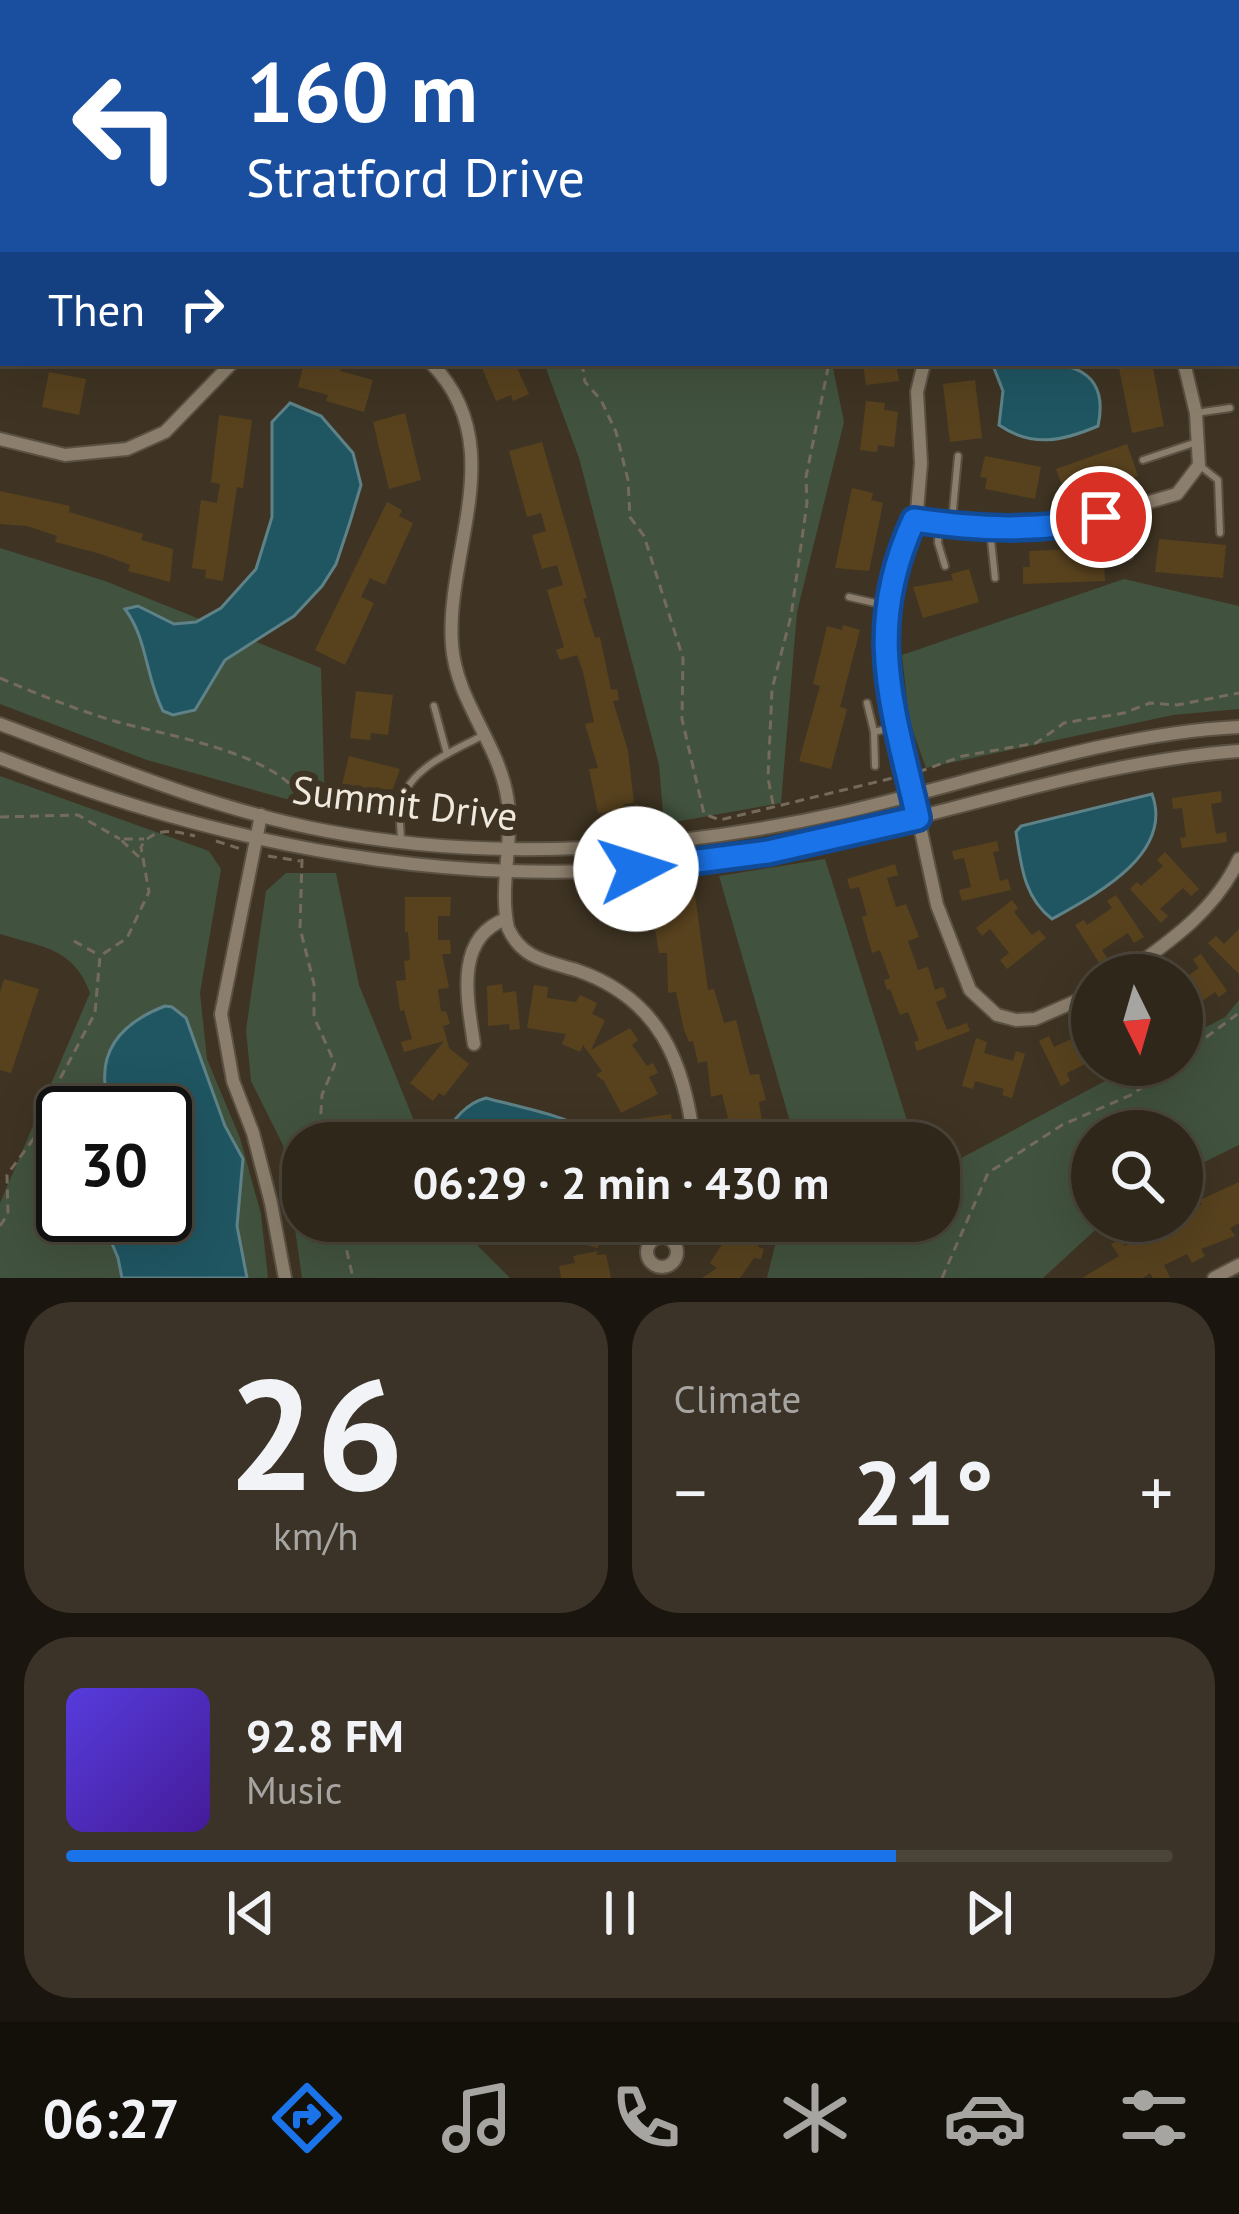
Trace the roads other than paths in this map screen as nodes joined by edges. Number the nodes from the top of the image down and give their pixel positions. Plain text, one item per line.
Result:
1 (229, 366) edge
2 (433, 366) edge
3 (923, 366) edge
4 (1185, 366) edge
5 (1230, 408) dead end
6 (1196, 413) junction
7 (0, 439) edge
8 (1198, 442) junction
9 (958, 456) dead end
10 (1143, 460) dead end
11 (1199, 465) junction
12 (1130, 509) junction
13 (914, 520) junction
14 (946, 524) junction
15 (990, 528) junction
16 (1220, 533) dead end
17 (1129, 556) dead end
18 (945, 566) dead end
19 (995, 578) dead end
20 (848, 596) dead end
21 (888, 606) junction
22 (866, 703) dead end
23 (434, 706) dead end
24 (0, 724) edge
25 (898, 726) junction
26 (1239, 727) edge
27 (874, 732) junction
28 (485, 734) junction
29 (1239, 751) edge
30 (447, 754) junction
31 (0, 758) edge
32 (875, 766) dead end
33 (913, 795) junction
34 (261, 815) junction
35 (918, 818) junction
36 (401, 841) junction
37 (255, 845) junction
38 (508, 848) junction
39 (1239, 859) edge
40 (507, 872) junction
41 (506, 919) junction
42 (1152, 954) edge
43 (1071, 1004) edge
44 (474, 1044) dead end
45 (691, 1122) edge
46 (1239, 1265) edge
47 (285, 1278) edge
48 (1214, 1278) edge

1 - 7 street
2 - 28 street
3 - 13 street
4 - 6 street
5 - 6 lane
6 - 8 street
8 - 10 lane
8 - 11 street
9 - 14 lane
11 - 12 street
11 - 16 lane
12 - 15 street
12 - 17 lane
13 - 14 street
13 - 21 street
14 - 15 street
14 - 18 lane
15 - 19 lane
20 - 21 lane
21 - 25 street
22 - 27 lane
23 - 30 lane
24 - 34 street, Summit Drive
25 - 27 lane
25 - 33 street
26 - 33 street, Summit Drive
27 - 32 lane
28 - 30 lane
28 - 38 street
29 - 35 street, Summit Drive
30 - 36 lane
31 - 37 street, Summit Drive
33 - 35 street
33 - 38 street, Summit Drive
34 - 36 street, Summit Drive
34 - 37 street
35 - 40 street, Summit Drive
35 - 43 street
36 - 38 street, Summit Drive
37 - 40 street, Summit Drive
37 - 47 street
38 - 40 street
39 - 42 street
40 - 41 street
41 - 44 street
41 - 45 street
46 - 48 street

